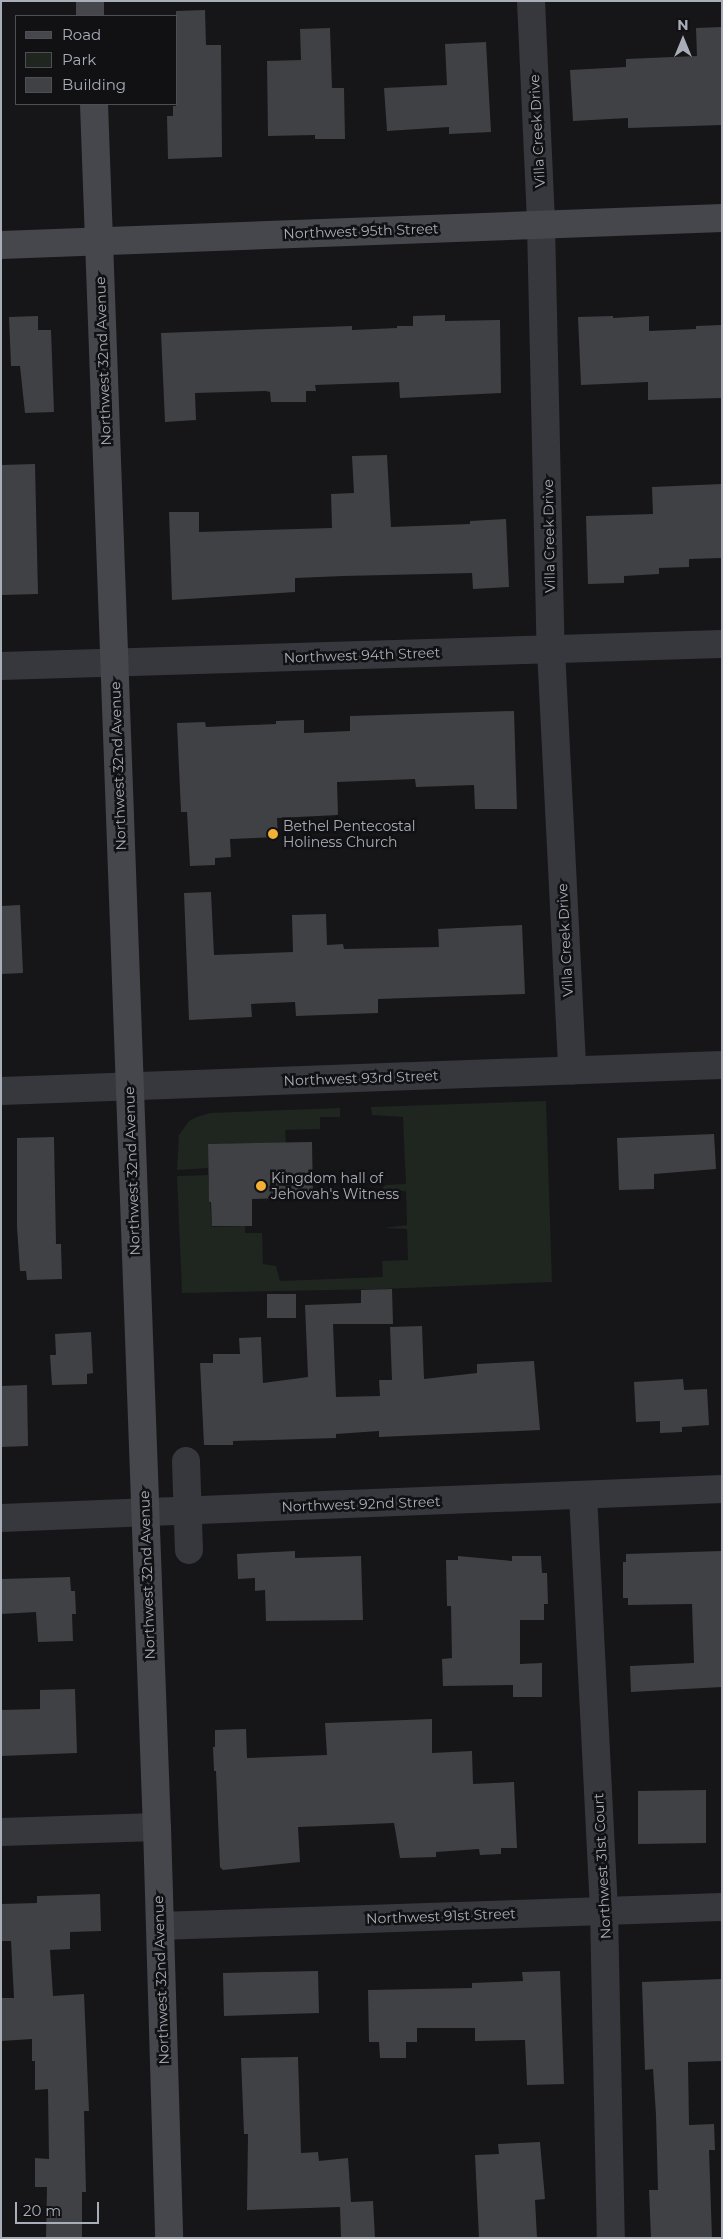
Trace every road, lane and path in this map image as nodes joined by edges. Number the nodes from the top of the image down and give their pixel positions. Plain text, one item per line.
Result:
1 (90, 1) edge
2 (531, 1) edge
3 (90, 15) edge
4 (94, 105) edge
5 (722, 218) edge
6 (541, 225) junction
7 (98, 241) junction
8 (1, 245) edge
9 (722, 644) edge
10 (552, 650) junction
11 (114, 663) junction
12 (1, 666) edge
13 (722, 1065) edge
14 (572, 1070) junction
15 (129, 1086) junction
16 (1, 1091) edge
17 (186, 1461) dead end
18 (722, 1490) edge
19 (584, 1495) junction
20 (188, 1511) junction
21 (145, 1513) junction
22 (1, 1518) edge
23 (189, 1550) dead end
24 (157, 1826) junction
25 (1, 1832) edge
26 (722, 1907) edge
27 (604, 1911) junction
28 (160, 1926) junction
29 (169, 2238) edge
30 (611, 2238) edge

1 - 3 main road
2 - 6 street, Villa Creek Drive
4 - 7 main road, Northwest 32nd Avenue
5 - 6 main road, Northwest 95th Street
6 - 7 main road, Northwest 95th Street
6 - 10 street, Villa Creek Drive
7 - 8 main road, Northwest 95th Street
7 - 11 main road, Northwest 32nd Avenue
9 - 10 street, Northwest 94th Street
10 - 11 street, Northwest 94th Street
10 - 14 street, Villa Creek Drive
11 - 12 street, Northwest 94th Street
11 - 15 main road, Northwest 32nd Avenue
13 - 14 street, Northwest 93rd Street
14 - 15 street, Northwest 93rd Street
15 - 16 street, Northwest 93rd Street
15 - 21 main road, Northwest 32nd Avenue
17 - 20 street
18 - 19 street, Northwest 92nd Street
19 - 20 street, Northwest 92nd Street
19 - 27 street, Northwest 31st Court
20 - 21 street, Northwest 92nd Street
20 - 23 street
21 - 22 street, Northwest 92nd Street
21 - 24 main road, Northwest 32nd Avenue
24 - 25 street
24 - 28 main road, Northwest 32nd Avenue
26 - 27 street, Northwest 91st Street
27 - 28 street, Northwest 91st Street
27 - 30 street, Northwest 31st Court
28 - 29 main road, Northwest 32nd Avenue

